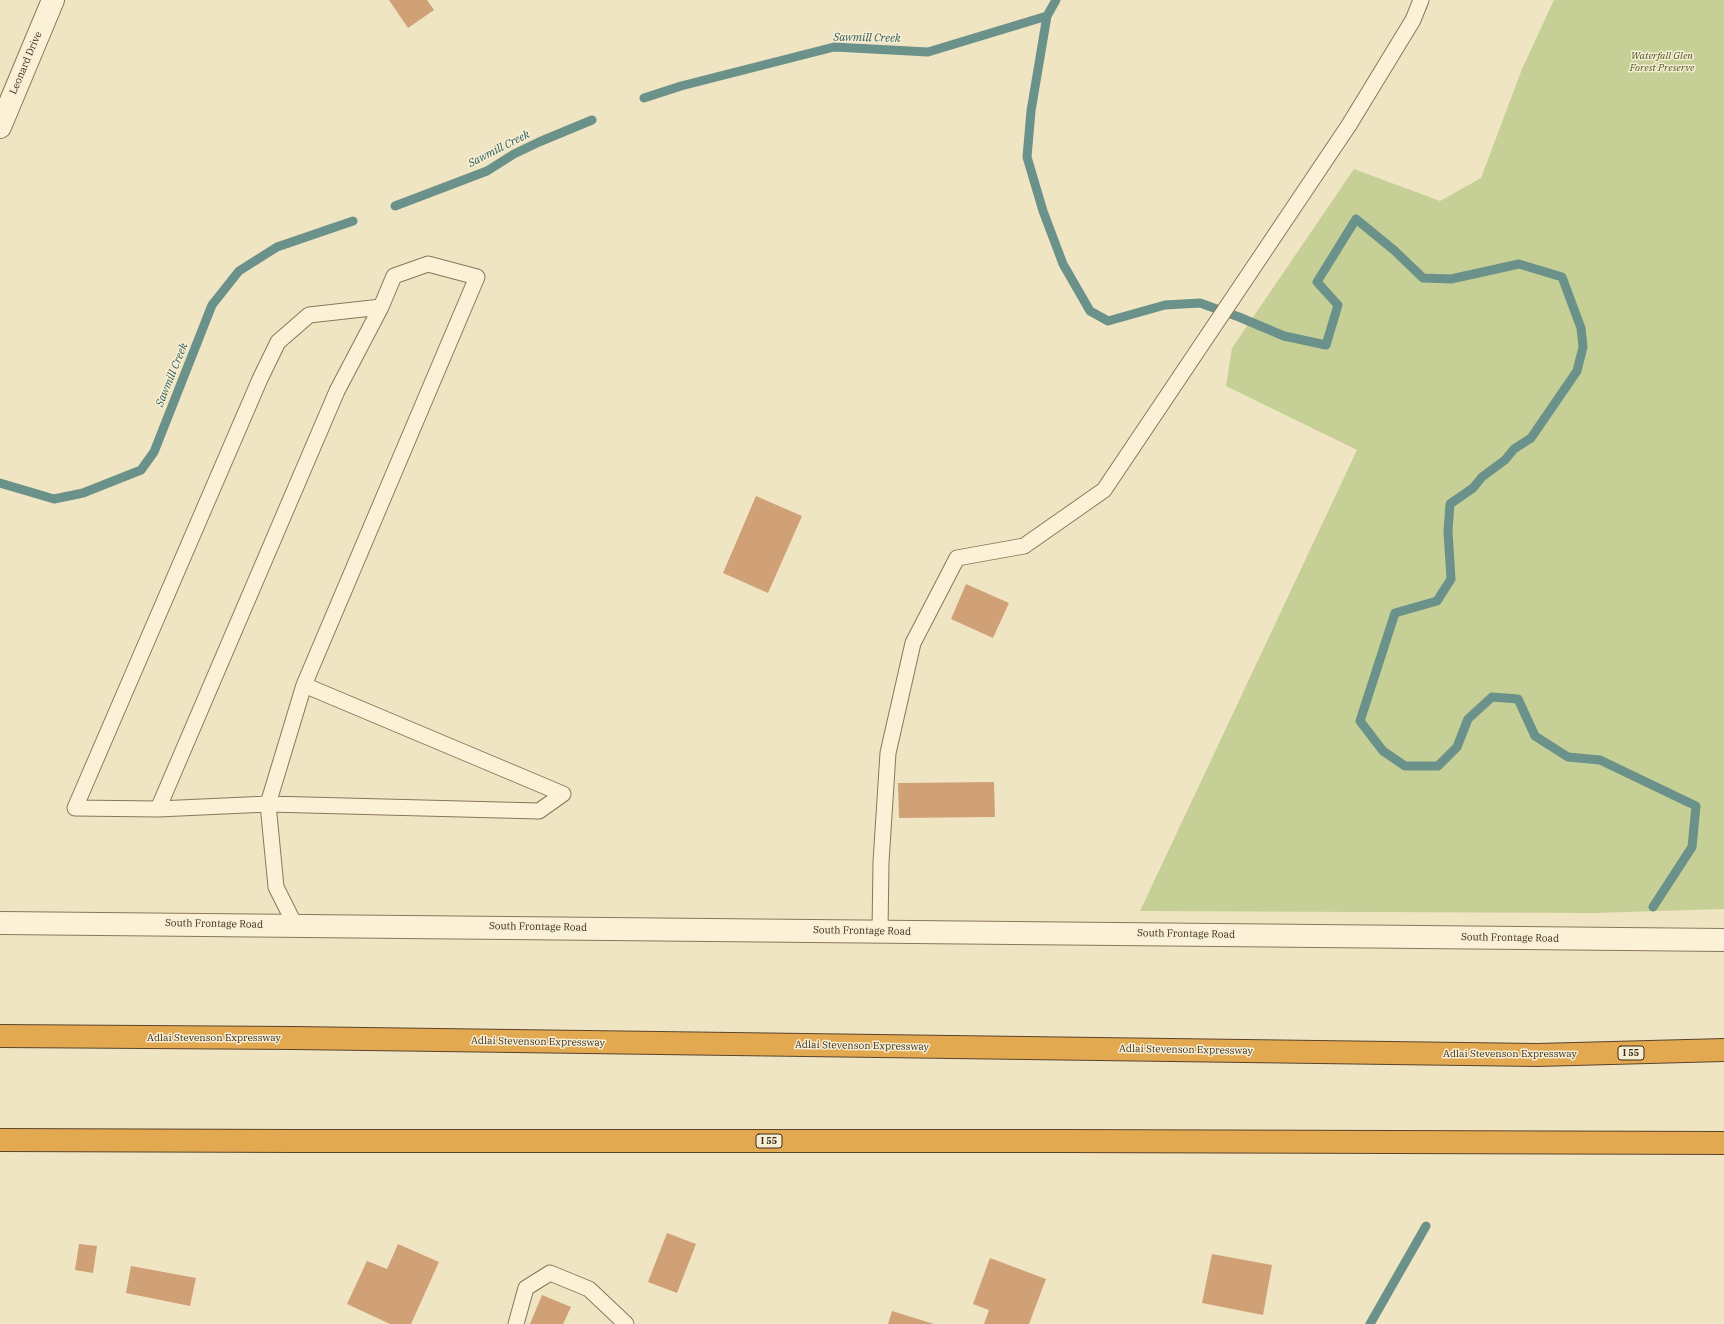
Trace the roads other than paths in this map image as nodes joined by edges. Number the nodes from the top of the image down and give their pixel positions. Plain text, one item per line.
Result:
1 (53, 0) edge
2 (1421, 0) edge
3 (0, 126) edge
4 (381, 307) junction
5 (304, 685) junction
6 (268, 804) junction
7 (158, 809) junction
8 (0, 923) edge
9 (295, 925) junction
10 (880, 931) junction
11 (1724, 940) edge
12 (0, 1036) edge
13 (1724, 1050) edge
14 (0, 1140) edge
15 (1724, 1143) edge
16 (516, 1324) edge
17 (626, 1324) edge

1 - 3 street, Leonard Drive
2 - 10 lane
4 - 5 lane
4 - 7 lane
4 - 7 lane
5 - 6 lane
5 - 6 lane
6 - 7 lane
6 - 9 lane
8 - 9 street, South Frontage Road
9 - 10 street, South Frontage Road
10 - 11 street, South Frontage Road
12 - 13 highway, Adlai Stevenson Expressway / I 55
14 - 15 highway, I 55
16 - 17 lane

